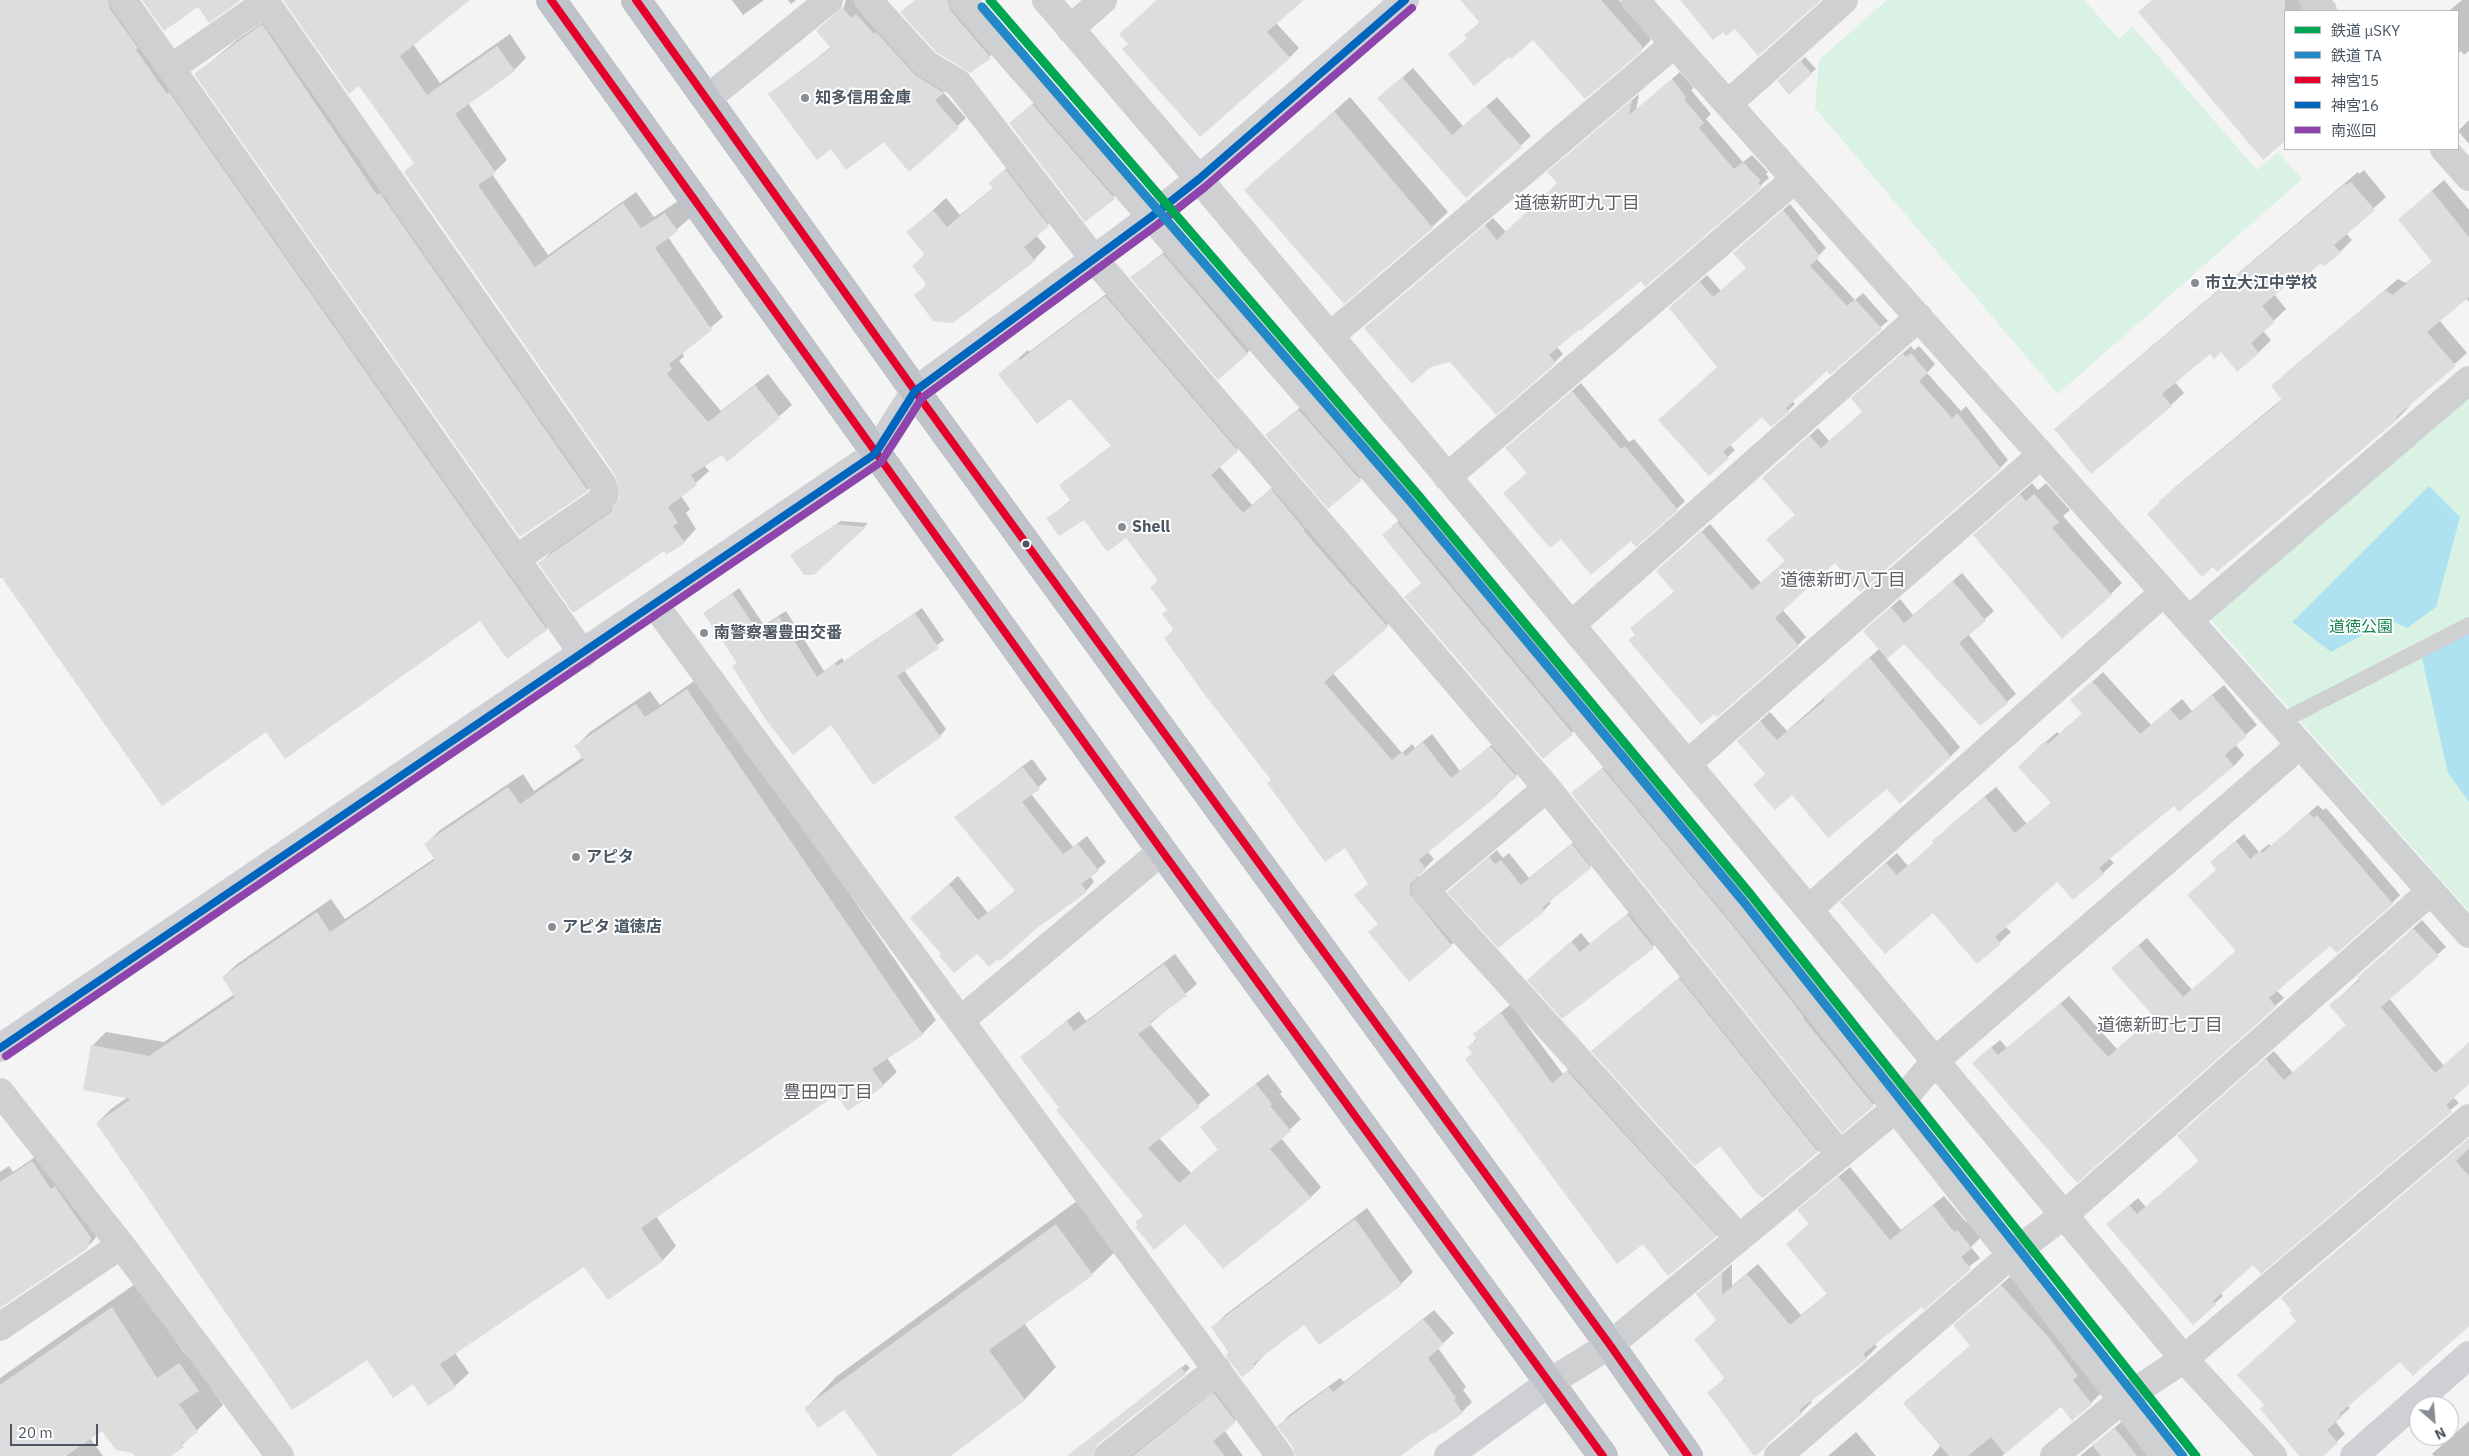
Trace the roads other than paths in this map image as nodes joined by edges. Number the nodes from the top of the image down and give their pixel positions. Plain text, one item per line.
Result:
1 (123, 0) edge
2 (551, 0) edge
3 (636, 0) edge
4 (829, 0) edge
5 (868, 0) edge
6 (962, 0) edge
7 (1046, 0) edge
8 (1103, 0) edge
9 (1405, 0) edge
10 (1635, 0) edge
11 (1844, 0) edge
12 (2313, 0) edge
13 (265, 1) edge
14 (2322, 10) edge
15 (1070, 29) junction
16 (1674, 44) junction
17 (170, 68) junction
18 (707, 99) junction
19 (1728, 104) junction
20 (2445, 150) edge
21 (2469, 178) edge
22 (1199, 179) junction
23 (1795, 179) junction
24 (1151, 217) junction
25 (1094, 259) junction
26 (1918, 317) junction
27 (1330, 336) junction
28 (2469, 380) edge
29 (915, 391) junction
30 (875, 454) junction
31 (2042, 455) junction
32 (1448, 477) junction
33 (516, 558) junction
34 (2164, 592) junction
35 (655, 605) junction
36 (2189, 620) junction
37 (1571, 625) junction
38 (2469, 625) edge
39 (583, 654) junction
40 (2280, 722) junction
41 (2300, 744) junction
42 (1687, 764) junction
43 (1548, 788) junction
44 (1162, 851) junction
45 (2431, 892) junction
46 (1809, 909) junction
47 (2469, 934) edge
48 (961, 1020) junction
49 (0, 1048) edge
50 (1935, 1061) junction
51 (0, 1092) edge
52 (1895, 1109) junction
53 (2469, 1118) edge
54 (1840, 1155) junction
55 (2064, 1215) junction
56 (1739, 1238) junction
57 (121, 1245) junction
58 (2011, 1255) junction
59 (0, 1327) edge
60 (1610, 1345) junction
61 (2469, 1355) edge
62 (2184, 1359) junction
63 (1216, 1369) junction
64 (1550, 1382) junction
65 (2122, 1400) junction
66 (280, 1456) edge
67 (1108, 1456) edge
68 (1280, 1456) edge
69 (1448, 1456) edge
70 (1603, 1456) edge
71 (1688, 1456) edge
72 (1778, 1456) edge
73 (2054, 1456) edge
74 (2165, 1456) edge
75 (2273, 1456) edge
76 (2354, 1456) edge

1 - 17 street
2 - 30 highway
3 - 18 highway
4 - 18 street
5 - 25 street
6 - 24 street
7 - 15 street
8 - 15 street
9 - 22 street
10 - 16 street
11 - 19 street
12 - 14 street
13 - 17 street
13 - 33 street
15 - 22 street
16 - 19 street
16 - 27 street
17 - 33 street
18 - 29 highway
19 - 23 street
20 - 21 street
22 - 24 street
22 - 27 street
23 - 26 street
23 - 32 street
24 - 25 street
24 - 52 street
25 - 29 street
25 - 43 street
26 - 31 street
26 - 37 street
27 - 32 street
28 - 36 street
29 - 30 street
29 - 60 highway
30 - 35 street
30 - 44 highway
31 - 34 street
31 - 42 street
32 - 37 street
33 - 39 street
34 - 36 street
34 - 46 street
35 - 39 street
35 - 48 street
36 - 40 street
37 - 42 street
38 - 40 lane
39 - 49 street
40 - 41 street
41 - 45 street
41 - 50 street
42 - 46 street
43 - 54 street
43 - 56 street
44 - 48 street
44 - 64 highway
45 - 47 street
45 - 55 street
46 - 50 street
48 - 63 street
50 - 52 street
50 - 55 street
51 - 57 street
52 - 54 street
52 - 58 street
53 - 62 street
54 - 56 street
55 - 58 street
55 - 62 street
56 - 60 street
57 - 59 street
57 - 66 street
58 - 65 street
58 - 72 street
60 - 64 street
60 - 71 highway
61 - 76 street
62 - 65 street
62 - 75 street
63 - 67 street
63 - 68 street
64 - 69 street
64 - 70 highway
65 - 73 street
65 - 74 street

